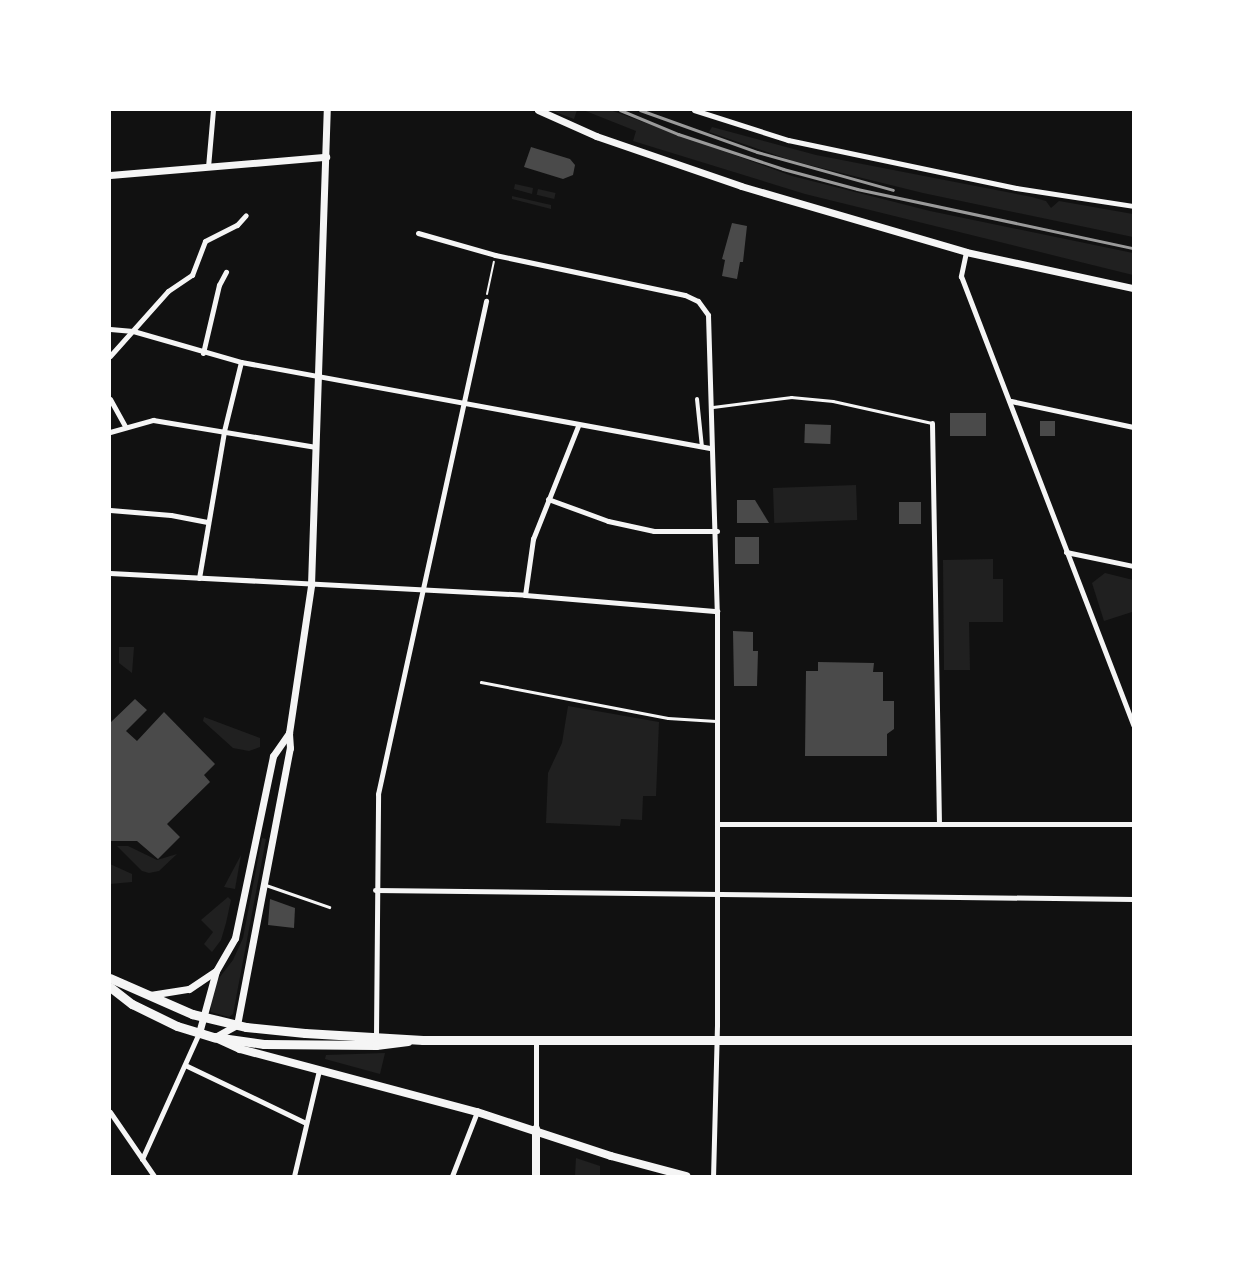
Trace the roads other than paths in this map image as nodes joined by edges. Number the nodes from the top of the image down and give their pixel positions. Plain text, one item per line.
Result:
1 (213, 110) edge
2 (327, 110) edge
3 (538, 110) edge
4 (694, 110) edge
5 (326, 157) junction
6 (208, 167) junction
7 (110, 175) edge
8 (1133, 206) edge
9 (246, 215) dead end
10 (418, 233) dead end
11 (966, 252) junction
12 (226, 272) dead end
13 (1133, 288) edge
14 (486, 301) road end
15 (110, 329) edge
16 (133, 331) junction
17 (203, 353) junction
18 (110, 356) edge
19 (242, 362) junction
20 (319, 377) junction
21 (110, 399) edge
22 (697, 399) dead end
23 (1011, 401) junction
24 (465, 404) junction
25 (713, 407) junction
26 (932, 423) joint
27 (126, 426) junction
28 (578, 426) junction
29 (1133, 427) edge
30 (224, 431) junction
31 (110, 432) edge
32 (702, 446) junction
33 (316, 448) junction
34 (711, 448) junction
35 (548, 499) junction
36 (110, 510) edge
37 (207, 522) junction
38 (717, 531) junction
39 (1066, 552) junction
40 (1133, 566) edge
41 (110, 573) edge
42 (199, 578) junction
43 (311, 584) junction
44 (423, 592) junction
45 (525, 595) junction
46 (717, 611) junction
47 (481, 682) dead end
48 (717, 721) junction
49 (1133, 725) edge
50 (289, 734) junction
51 (717, 824) junction
52 (939, 824) junction
53 (1133, 824) edge
54 (264, 885) junction
55 (375, 890) junction
56 (717, 894) junction
57 (1133, 899) edge
58 (329, 907) dead end
59 (216, 971) junction
60 (110, 978) edge
61 (110, 987) edge
62 (143, 994) junction
63 (202, 1017) junction
64 (237, 1025) junction
65 (199, 1033) junction
66 (376, 1035) junction
67 (214, 1037) junction
68 (423, 1040) junction
69 (536, 1040) junction
70 (1133, 1040) edge
71 (717, 1042) junction
72 (185, 1065) junction
73 (319, 1070) junction
74 (110, 1112) edge
75 (477, 1112) junction
76 (306, 1124) junction
77 (536, 1129) junction
78 (142, 1159) junction
79 (154, 1176) edge
80 (294, 1176) edge
81 (452, 1176) edge
82 (536, 1176) edge
83 (686, 1176) edge
84 (713, 1176) edge

1 - 6 street
2 - 5 street
3 - 11 street
4 - 8 street
5 - 6 street
5 - 20 street
6 - 7 street
9 - 16 street
10 - 25 street
11 - 13 street
11 - 23 street
12 - 17 street
14 - 24 street
15 - 16 street
16 - 17 street
16 - 18 street
17 - 19 street
19 - 20 street
19 - 30 street
20 - 24 street
20 - 33 street
21 - 27 street
22 - 32 street
23 - 29 street
23 - 39 street
24 - 28 street
24 - 44 street
25 - 26 lane
25 - 34 street
26 - 52 street
27 - 30 street
27 - 31 street
28 - 32 street
28 - 35 street
30 - 33 street
30 - 37 street
32 - 34 street
33 - 43 street
34 - 38 street
35 - 38 street
35 - 45 street
36 - 37 street
37 - 42 street
38 - 46 street
39 - 40 street
39 - 49 street
41 - 42 street
42 - 43 street
43 - 44 street
43 - 50 street
44 - 45 street
44 - 55 street
45 - 46 street
46 - 48 street
47 - 48 lane
48 - 51 street
50 - 54 street
50 - 59 street
51 - 52 street
51 - 56 street
52 - 53 street
54 - 58 lane
54 - 64 street
55 - 56 street
55 - 66 street
56 - 57 street
56 - 71 street
59 - 62 street
59 - 63 street
60 - 62 main road
61 - 65 main road
62 - 63 main road
63 - 64 main road
63 - 65 street
64 - 66 main road
64 - 67 street
65 - 67 main road
65 - 72 street
66 - 68 main road
67 - 68 main road
67 - 73 main road
68 - 69 main road
69 - 71 main road
69 - 77 street
70 - 71 main road
71 - 84 street
72 - 76 street
72 - 78 street
73 - 75 main road
73 - 76 street
74 - 78 street
75 - 77 main road
75 - 81 street
76 - 80 street
77 - 82 main road
77 - 83 main road
78 - 79 street

